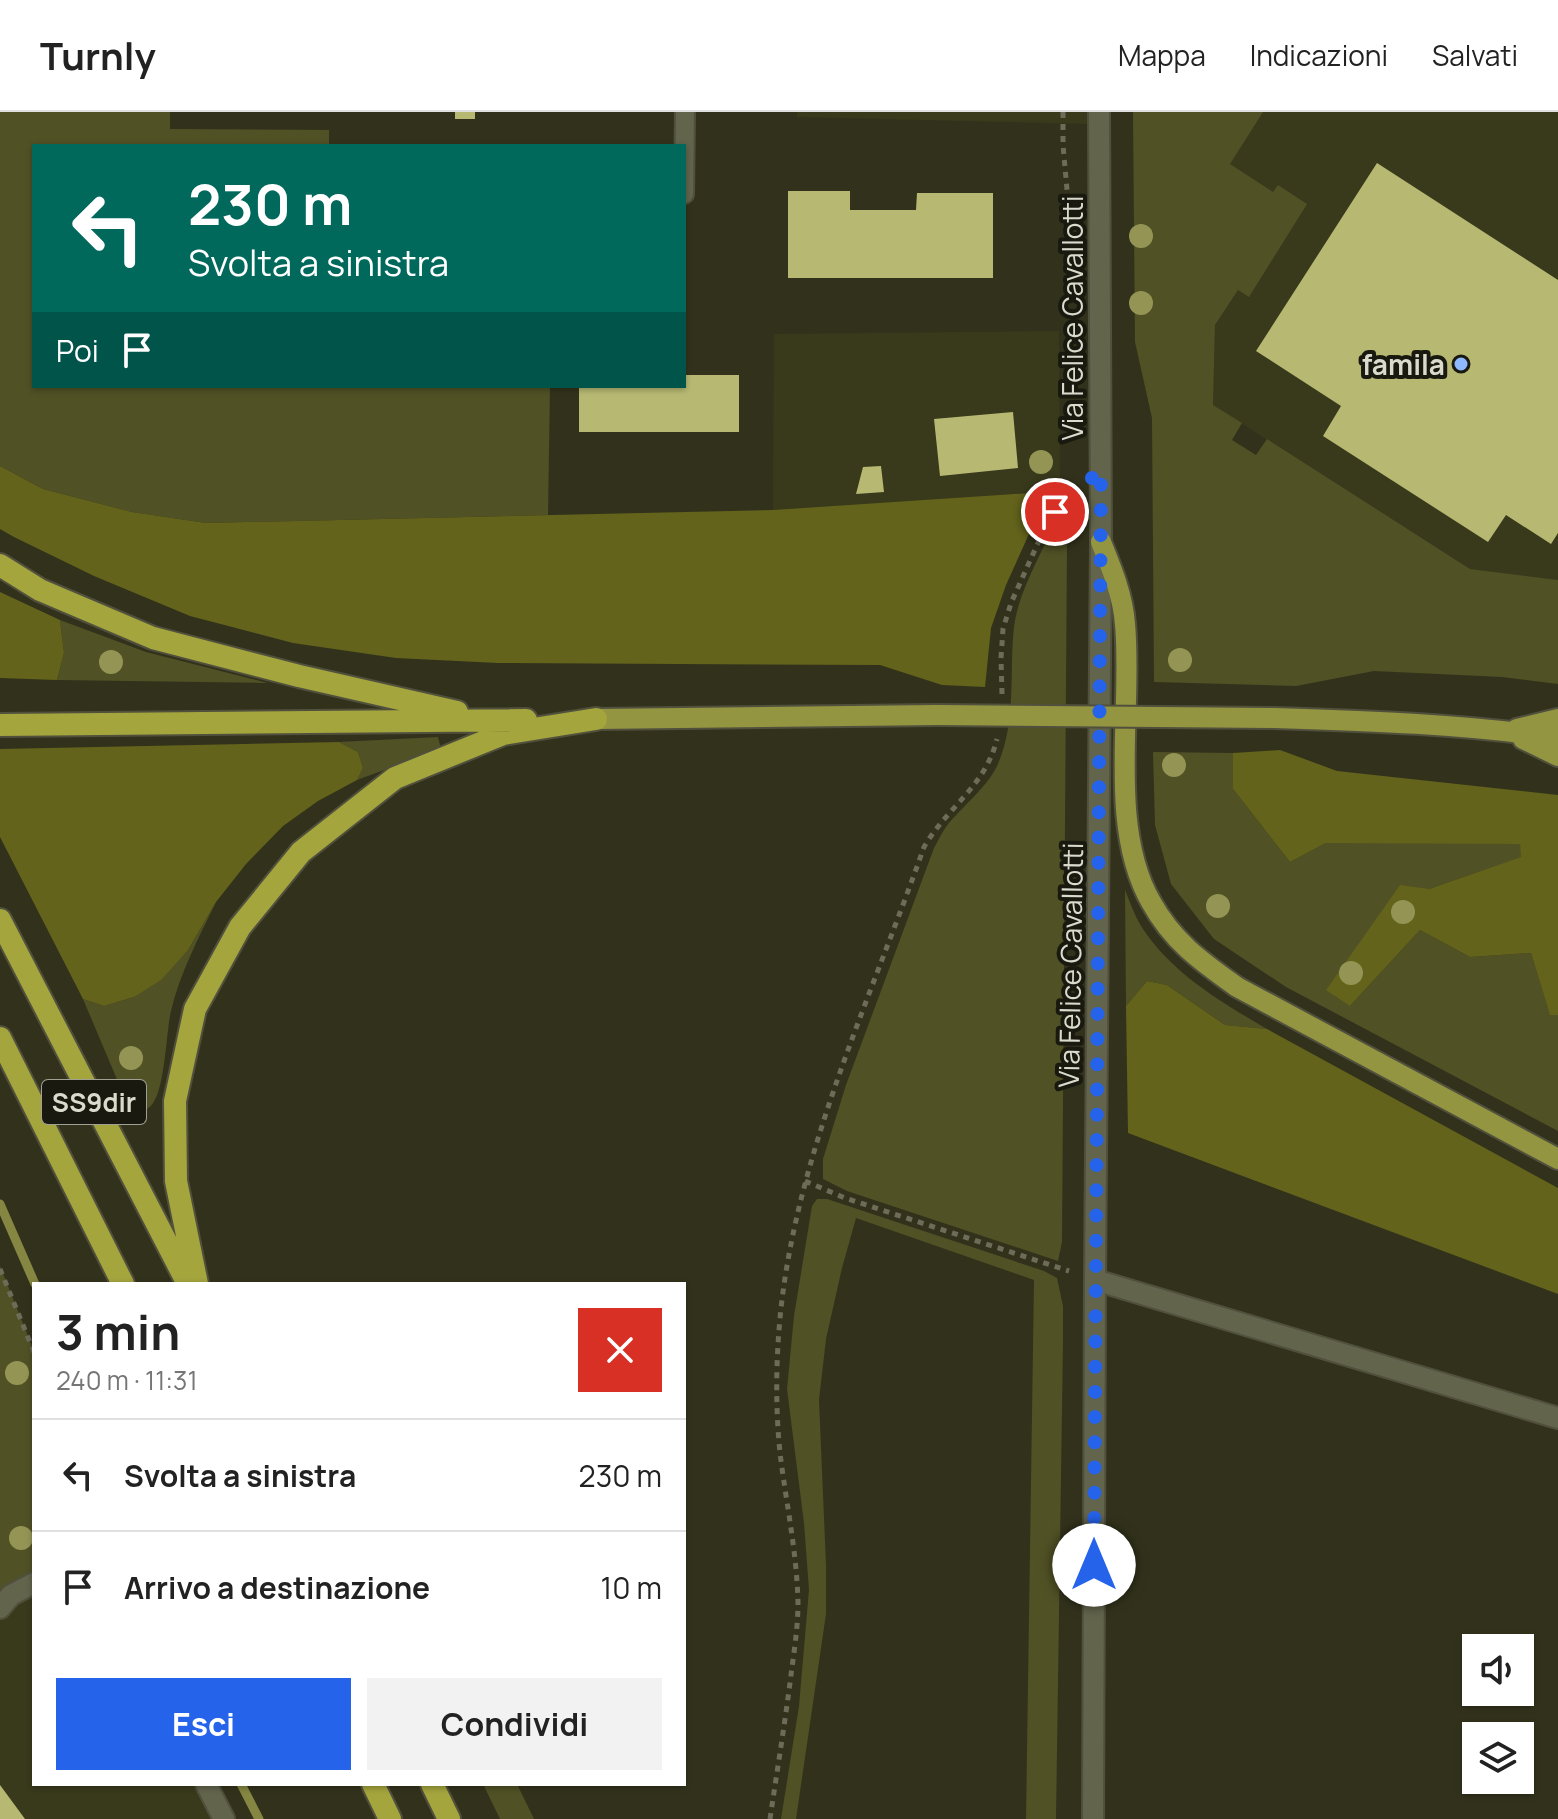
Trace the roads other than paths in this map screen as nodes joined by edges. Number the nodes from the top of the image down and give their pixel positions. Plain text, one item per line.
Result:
1 (685, 112) edge
2 (1099, 112) edge
3 (685, 144) edge
4 (1101, 542) junction
5 (0, 565) edge
6 (596, 719) junction
7 (1558, 719) edge
8 (493, 720) junction
9 (0, 725) edge
10 (1509, 731) junction
11 (1558, 738) edge
12 (1558, 756) edge
13 (0, 920) edge
14 (0, 1038) edge
15 (1558, 1159) edge
16 (1095, 1280) junction
17 (122, 1282) edge
18 (187, 1282) edge
19 (197, 1282) edge
20 (1558, 1418) edge
21 (32, 1584) edge
22 (0, 1608) edge
23 (207, 1786) edge
24 (374, 1786) edge
25 (433, 1786) edge
26 (224, 1819) edge
27 (390, 1819) edge
28 (449, 1819) edge
29 (1093, 1819) edge

1 - 3 lane
2 - 4 street, Via Felice Cavallotti
4 - 15 main road
4 - 16 street, Via Felice Cavallotti
5 - 8 highway
6 - 8 highway
6 - 10 main road, bridge
6 - 19 highway
7 - 10 main road
8 - 9 highway
10 - 11 main road
10 - 12 main road
13 - 18 highway, SS9dir
14 - 17 highway, SS9dir
16 - 20 street
16 - 29 street, Via Felice Cavallotti
21 - 22 street
23 - 26 street
24 - 27 highway
25 - 28 highway

